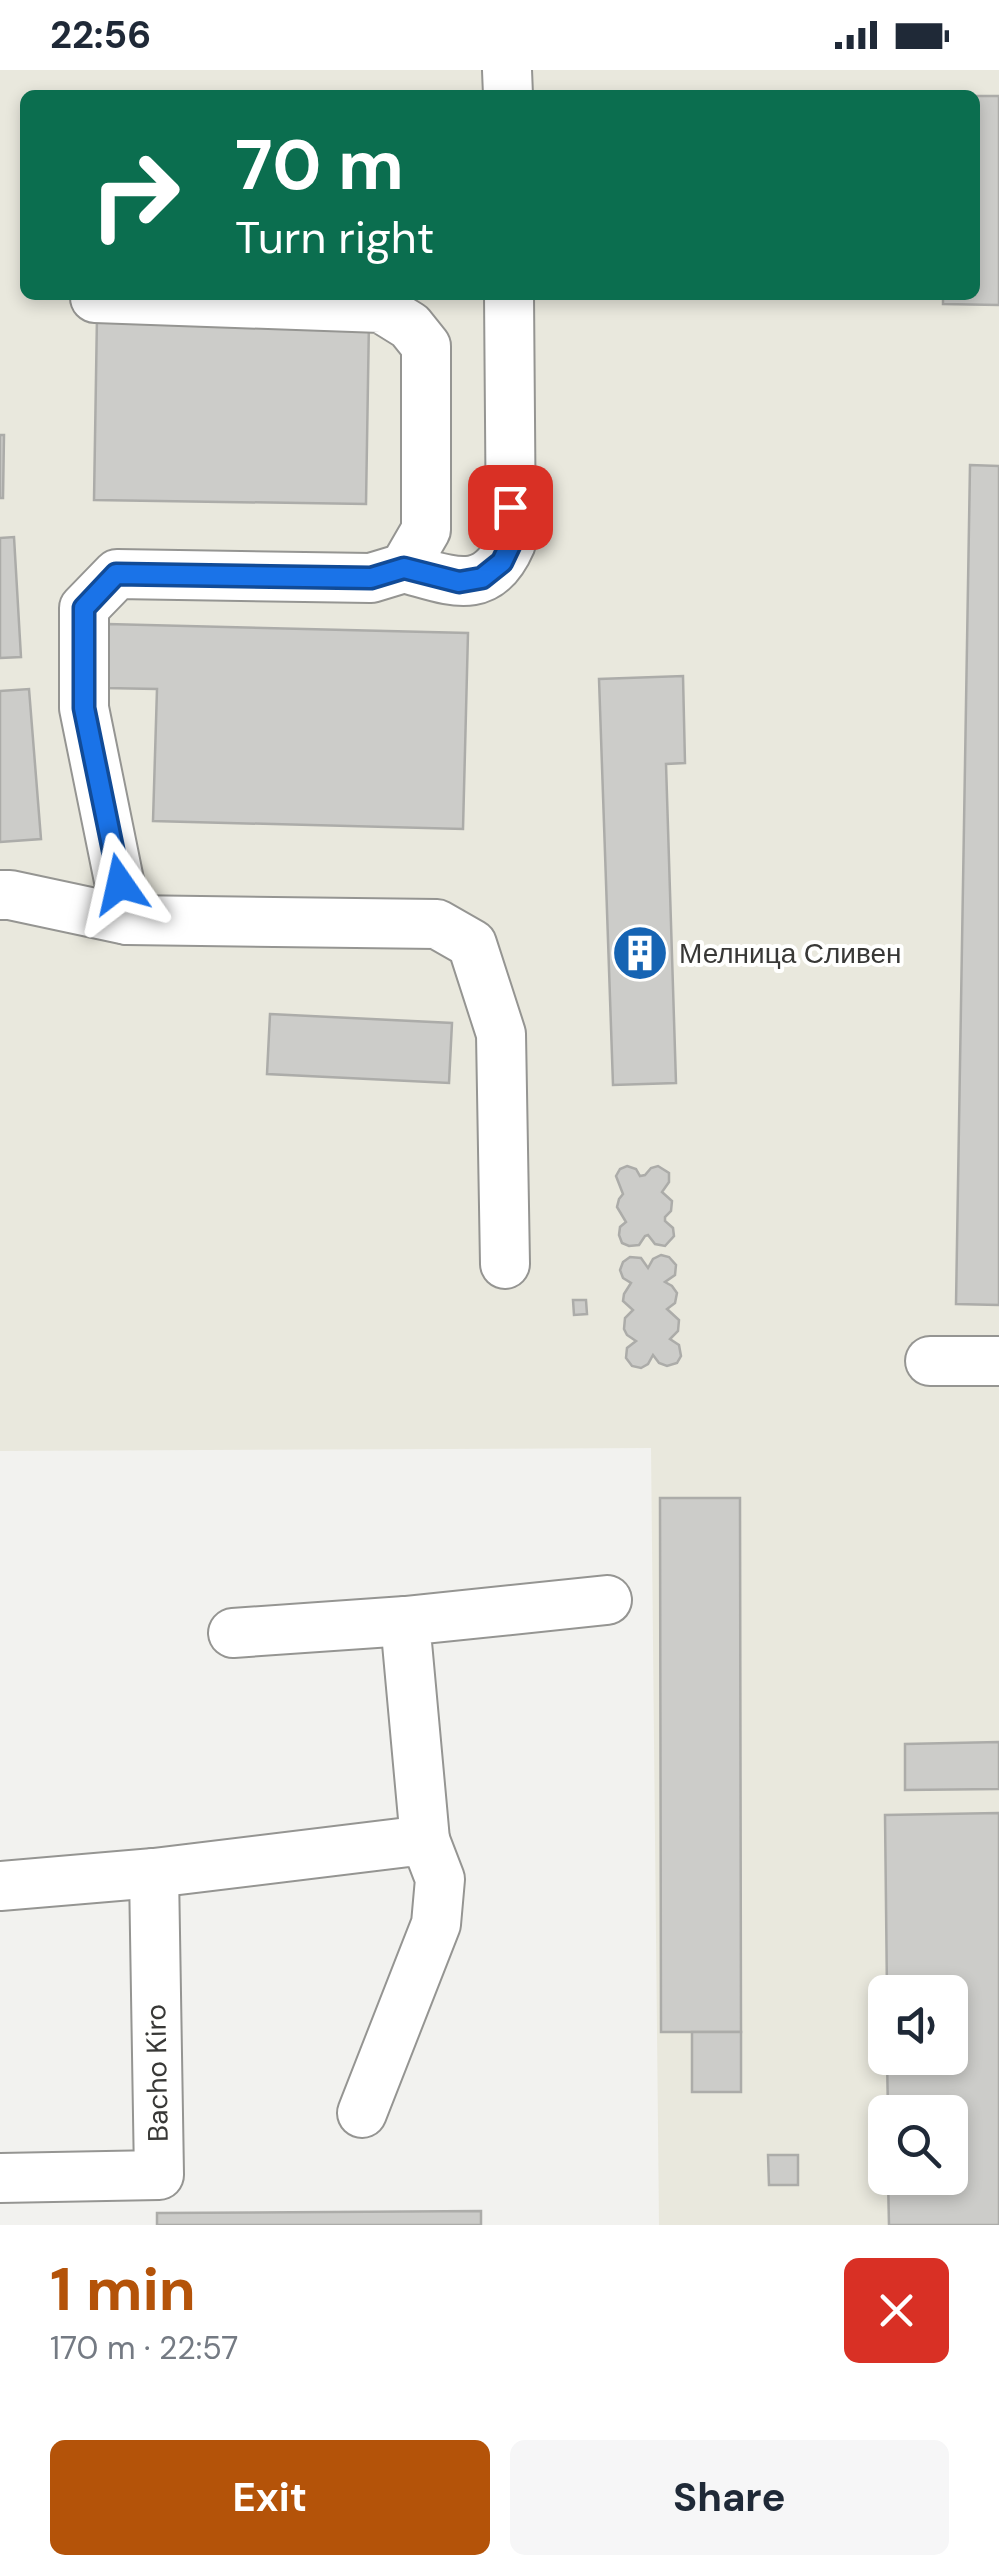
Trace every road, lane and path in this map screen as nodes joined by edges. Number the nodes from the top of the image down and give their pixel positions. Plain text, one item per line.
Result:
1 (152, 300) edge
2 (509, 300) edge
3 (404, 568) junction
4 (0, 895) edge
5 (126, 920) junction
6 (505, 1264) dead end
7 (930, 1361) dead end
8 (999, 1361) edge
9 (608, 1600) dead end
10 (405, 1621) junction
11 (233, 1633) dead end
12 (425, 1840) junction
13 (154, 1872) junction
14 (0, 1886) edge
15 (362, 2113) dead end
16 (0, 2178) edge

1 - 3 street
2 - 3 street
3 - 5 street
4 - 5 street
5 - 6 street
7 - 8 street
9 - 10 street
10 - 11 street
10 - 12 street
12 - 13 street
12 - 15 street
13 - 14 street
13 - 16 street, Bacho Kiro

